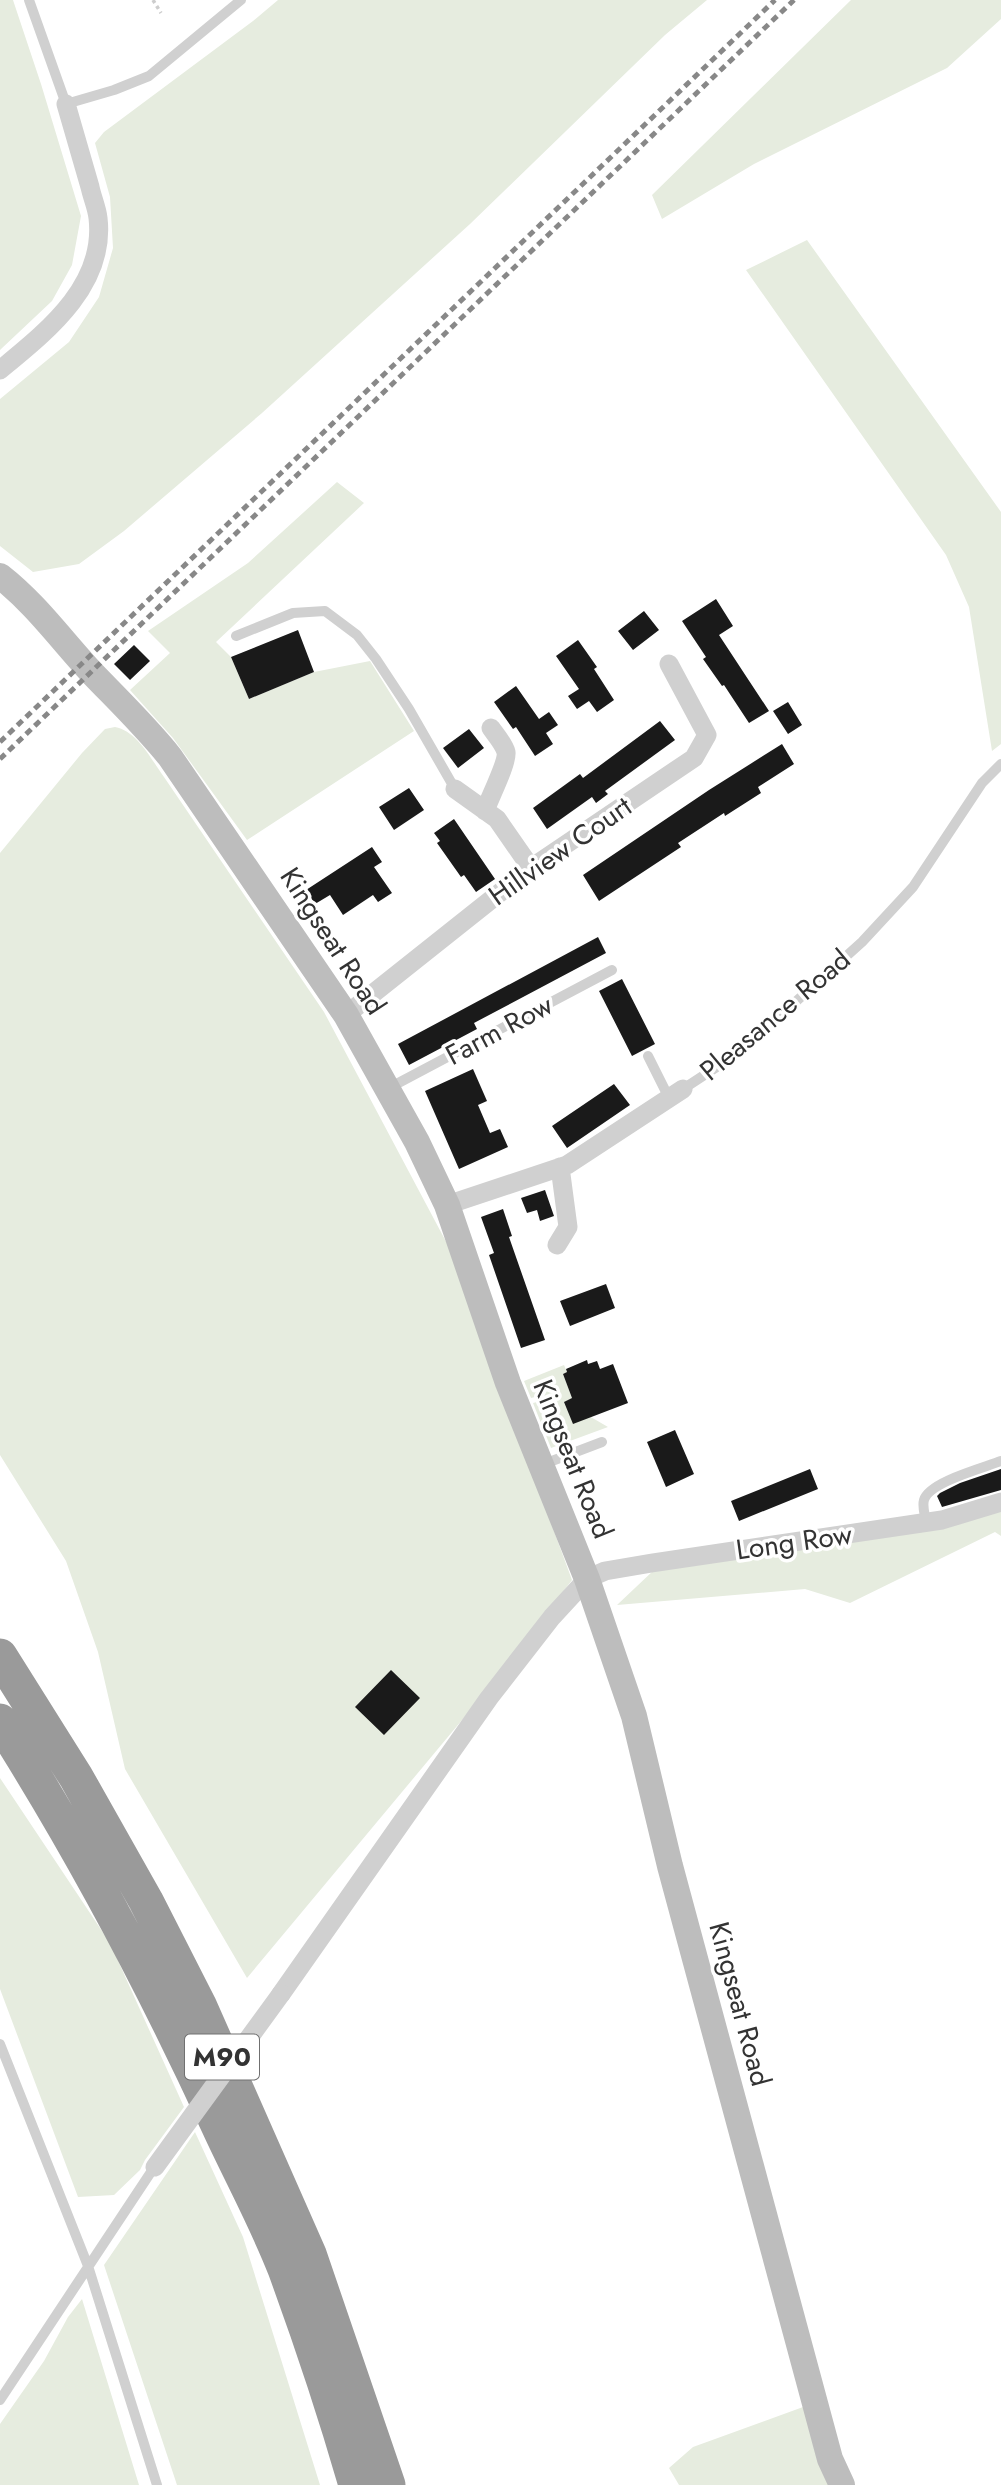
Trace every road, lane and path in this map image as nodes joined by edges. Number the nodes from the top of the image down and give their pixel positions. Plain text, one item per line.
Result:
1 (29, 0) edge
2 (153, 0) edge
3 (241, 0) edge
4 (161, 13) dead end
5 (66, 104) junction
6 (0, 370) edge
7 (0, 576) edge
8 (236, 636) dead end
9 (669, 664) dead end
10 (491, 727) dead end
11 (1001, 764) edge
12 (455, 789) joint
13 (485, 811) junction
14 (531, 869) junction
15 (612, 971) dead end
16 (346, 1015) junction
17 (648, 1056) dead end
18 (387, 1089) junction
19 (676, 1094) junction
20 (560, 1167) junction
21 (447, 1205) junction
22 (557, 1245) dead end
23 (602, 1442) dead end
24 (1001, 1461) edge
25 (540, 1466) junction
26 (1001, 1502) edge
27 (926, 1522) junction
28 (587, 1578) junction
29 (0, 1656) edge
30 (0, 1721) edge
31 (0, 2044) edge
32 (153, 2170) joint
33 (88, 2266) junction
34 (0, 2400) edge
35 (157, 2485) edge
36 (356, 2485) edge
37 (388, 2485) edge
38 (842, 2485) edge

1 - 5 lane
2 - 4 path
3 - 5 lane
5 - 6 street
7 - 16 street, Kingseat Road
8 - 12 lane
9 - 14 street, Hillview Court
10 - 13 street
11 - 19 lane, Pleasance Road
12 - 13 street
13 - 14 street
14 - 16 street, Hillview Court
15 - 18 lane, Farm Row
16 - 18 street, Kingseat Road
17 - 19 lane
18 - 21 street, Kingseat Road
19 - 20 street, Pleasance Road
20 - 21 street, Pleasance Road
20 - 22 street
21 - 25 street, Kingseat Road
23 - 25 lane
24 - 27 lane
25 - 28 street, Kingseat Road
26 - 27 street, Long Row
27 - 28 street, Long Row
28 - 32 street, bridge
28 - 38 street, Kingseat Road
29 - 37 highway, M90
30 - 36 highway, M90
31 - 33 lane
32 - 33 lane
33 - 34 lane
33 - 35 lane

